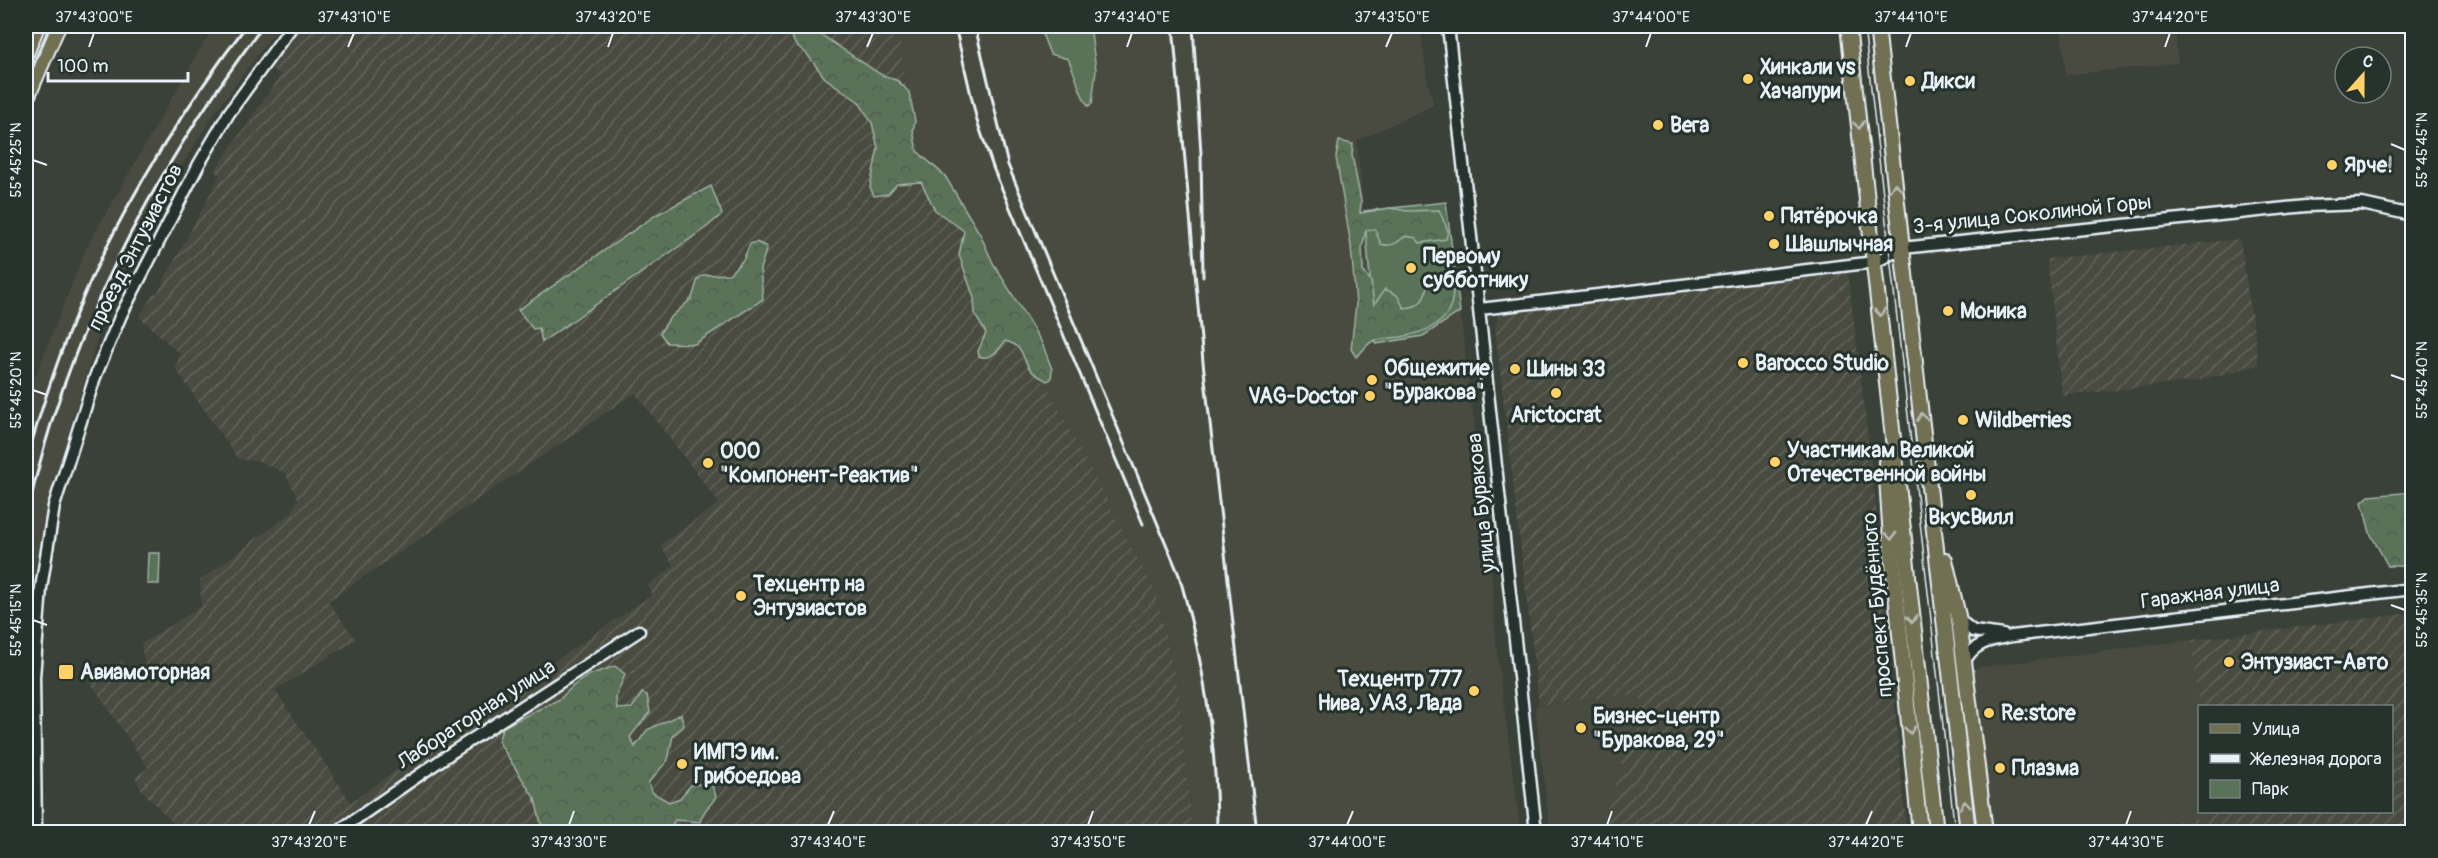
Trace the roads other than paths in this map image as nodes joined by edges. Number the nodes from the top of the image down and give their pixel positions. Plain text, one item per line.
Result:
1 (38, 26) edge
2 (58, 26) edge
3 (292, 26) edge
4 (1448, 26) edge
5 (1848, 26) edge
6 (1877, 26) edge
7 (26, 54) edge
8 (26, 100) edge
9 (2412, 215) edge
10 (1902, 248) junction
11 (1875, 262) junction
12 (1480, 309) junction
13 (1885, 373) junction
14 (2412, 590) edge
15 (1948, 595) junction
16 (1959, 620) junction
17 (639, 631) dead end
18 (2012, 636) junction
19 (1964, 663) junction
20 (36, 832) edge
21 (337, 832) edge
22 (1536, 832) edge
23 (1920, 832) edge
24 (1936, 832) edge
25 (1968, 832) edge
26 (1985, 832) edge

1 - 7 main road
2 - 8 main road
3 - 20 street, проезд Энтузиастов
4 - 12 street, улица Буракова
5 -> 11 main road, проспект Будённого
10 -> 6 main road
9 - 10 street, 3-я улица Соколиной Горы
10 - 11 street, 3-я улица Соколиной Горы
15 -> 10 main road
11 - 12 street, 3-я улица Соколиной Горы
11 -> 13 main road, проспект Будённого
12 - 22 street, улица Буракова
13 -> 23 main road, проспект Будённого
13 -> 24 main road, проспект Будённого
14 - 18 street, Гаражная улица
15 - 16 main road
25 -> 15 main road
16 - 18 street, Гаражная улица
16 - 19 main road
17 - 21 street, Лабораторная улица
18 - 19 street, Гаражная улица
19 - 26 main road

